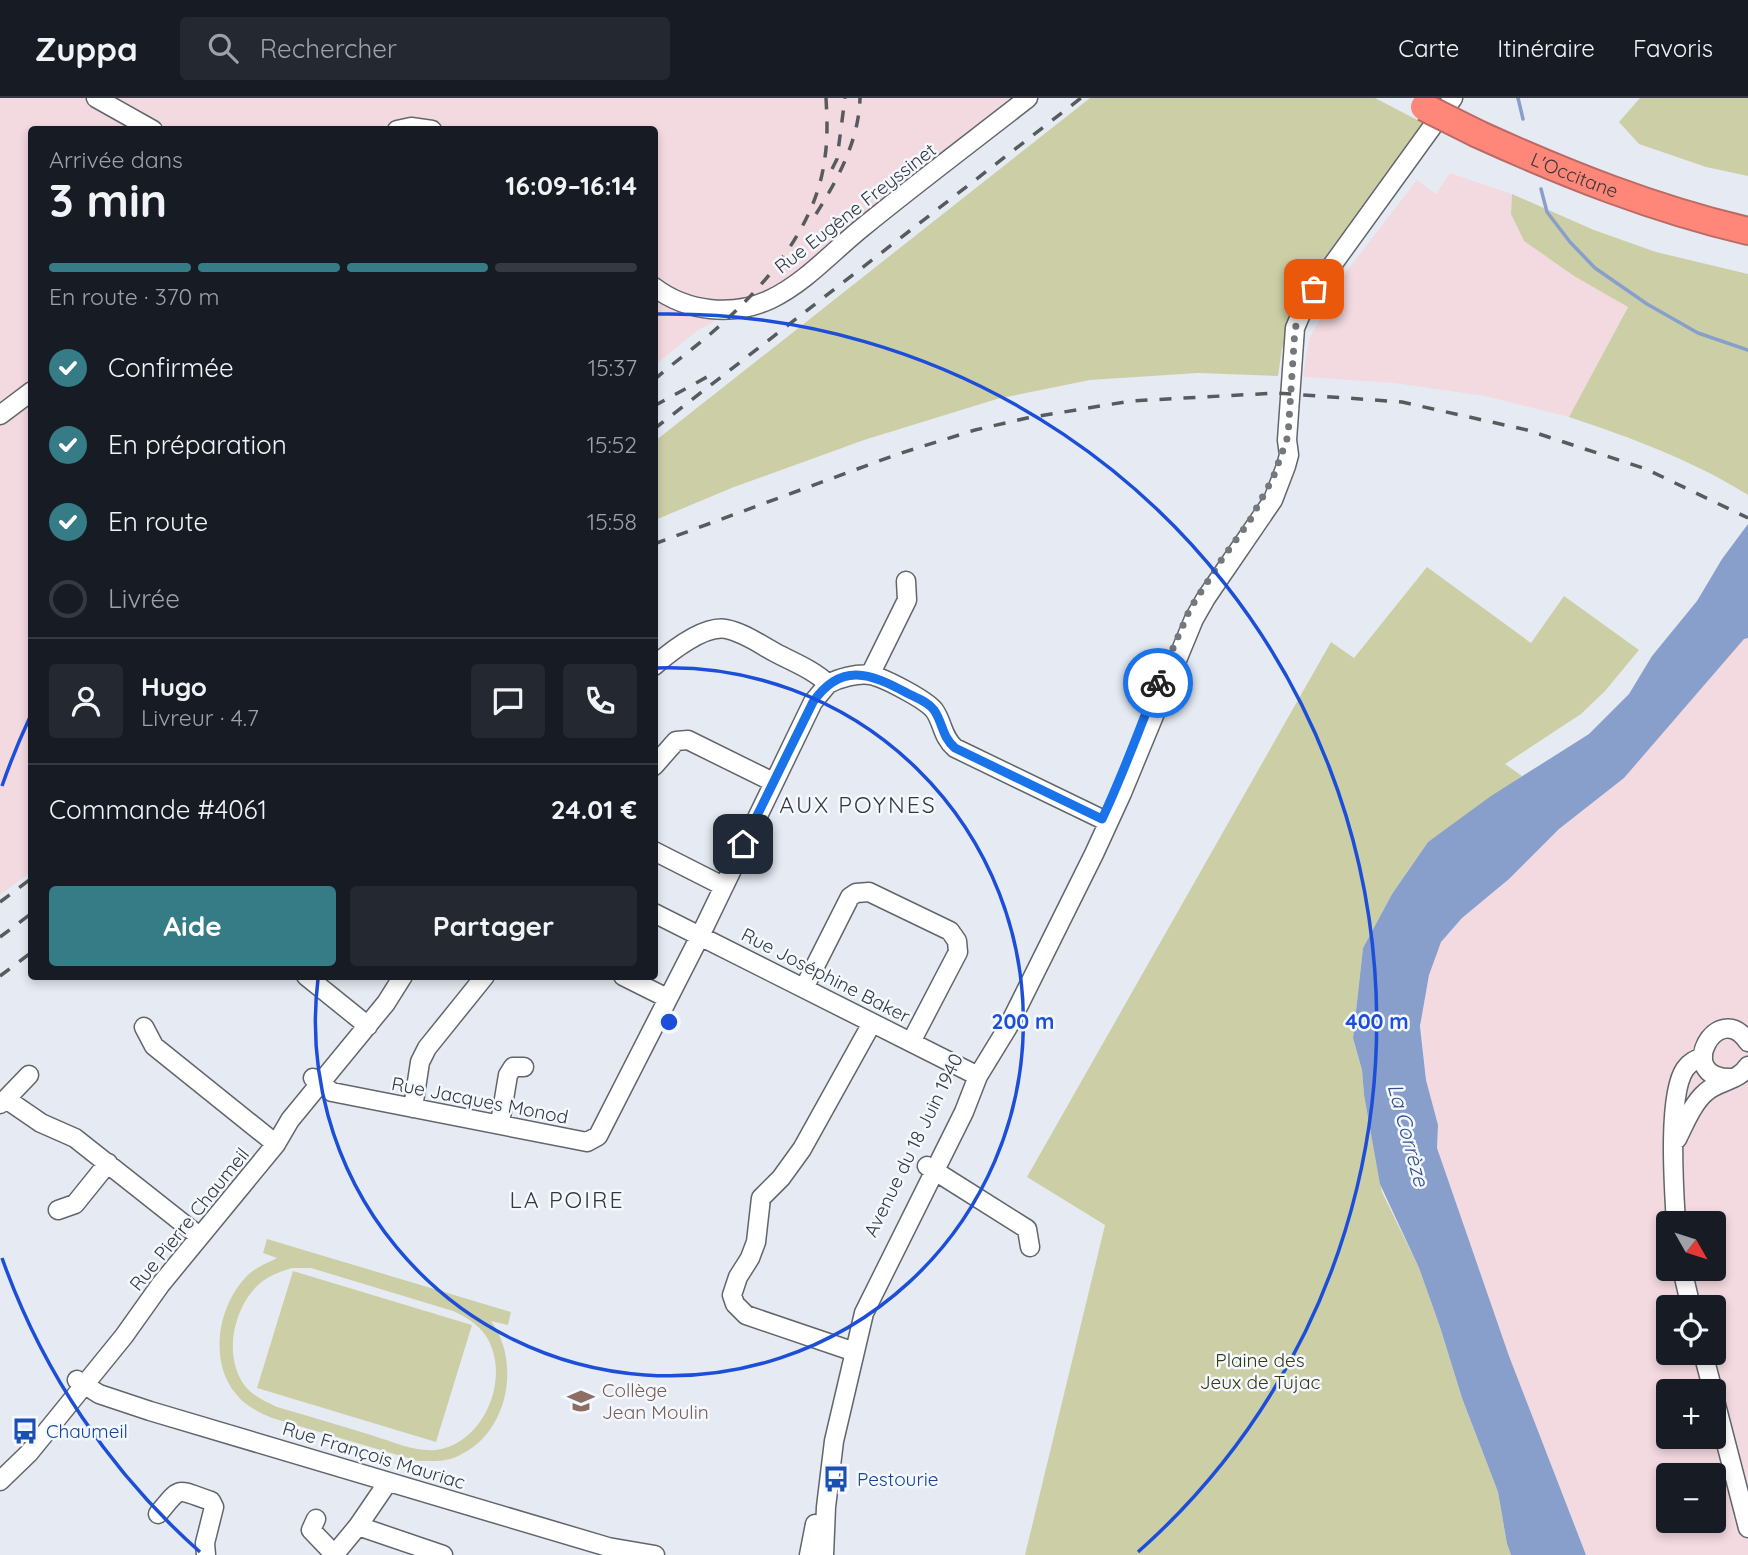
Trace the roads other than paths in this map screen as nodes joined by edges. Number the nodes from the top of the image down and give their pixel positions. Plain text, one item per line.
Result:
1 (96, 98) edge
2 (1028, 98) edge
3 (1453, 98) edge
4 (1462, 98) edge
5 (1424, 101) edge
6 (146, 126) edge
7 (1484, 129) junction
8 (1748, 213) edge
9 (1748, 231) edge
10 (658, 289) edge
11 (1296, 335) junction
12 (28, 394) edge
13 (0, 415) edge
14 (906, 580) dead end
15 (658, 662) edge
16 (870, 675) junction
17 (828, 684) junction
18 (658, 761) edge
19 (774, 782) junction
20 (1105, 821) junction
21 (658, 853) edge
22 (723, 886) junction
23 (658, 915) edge
24 (700, 936) junction
25 (311, 980) edge
26 (392, 980) edge
27 (400, 980) edge
28 (482, 980) edge
29 (631, 980) edge
30 (804, 988) junction
31 (667, 998) junction
32 (364, 1023) junction
33 (872, 1023) junction
34 (144, 1027) dead end
35 (1748, 1041) edge
36 (911, 1042) junction
37 (1703, 1057) junction
38 (524, 1067) dead end
39 (1743, 1071) edge
40 (973, 1073) junction
41 (29, 1075) dead end
42 (316, 1080) junction
43 (1702, 1096) junction
44 (1676, 1101) junction
45 (3, 1102) edge
46 (413, 1108) junction
47 (499, 1123) junction
48 (272, 1141) junction
49 (1674, 1145) junction
50 (108, 1163) junction
51 (931, 1168) junction
52 (58, 1210) dead end
53 (1675, 1211) edge
54 (194, 1232) junction
55 (1030, 1247) dead end
56 (846, 1349) junction
57 (80, 1382) junction
58 (1726, 1443) edge
59 (0, 1471) edge
60 (0, 1481) edge
61 (388, 1482) junction
62 (158, 1514) dead end
63 (316, 1519) dead end
64 (358, 1526) junction
65 (1748, 1528) edge
66 (206, 1555) edge
67 (334, 1555) edge
68 (442, 1555) edge
69 (655, 1555) edge
70 (809, 1555) edge
71 (824, 1555) edge

1 - 6 street
2 - 10 street, Rue Eugène Freyssinet
3 - 11 street
4 - 11 street
5 - 7 highway, L'Occitane, bridge
7 - 8 highway, L'Occitane
7 - 9 highway, L'Occitane
11 - 20 street, Avenue du 18 Juin 1940
12 - 13 street
14 - 16 street
15 - 17 street
16 - 17 street
16 - 20 street
17 - 19 street, Rue Jacques Monod
18 - 19 street
19 - 22 street, Rue Jacques Monod
20 - 40 street, Avenue du 18 Juin 1940
20 - 40 street, Avenue du 18 Juin 1940
21 - 22 street
22 - 24 street, Rue Jacques Monod
23 - 24 street, Rue Joséphine Baker
24 - 30 street, Rue Joséphine Baker
24 - 31 street, Rue Jacques Monod
25 - 32 street
26 - 32 street, Rue Pierre Chaumeil
27 - 32 street, Rue Pierre Chaumeil
28 - 46 street
29 - 31 street
30 - 33 street, Rue Joséphine Baker
30 - 36 street
31 - 47 street, Rue Jacques Monod
32 - 42 street, Rue Pierre Chaumeil
33 - 36 street, Rue Joséphine Baker
33 - 56 street
34 - 48 street
35 - 37 street
36 - 40 street, Rue Joséphine Baker
37 - 39 street
37 - 44 street
38 - 47 street
39 - 43 street
40 - 51 street, Avenue du 18 Juin 1940
41 - 45 street
42 - 46 street, Rue Jacques Monod
42 - 48 street, Rue Pierre Chaumeil
43 - 44 street
43 - 49 street
44 - 49 street
45 - 50 street
46 - 47 street, Rue Jacques Monod
48 - 54 street, Rue Pierre Chaumeil
48 - 57 street, Rue Pierre Chaumeil
49 - 53 street
50 - 52 street
50 - 54 street
51 - 55 street
51 - 56 street, Avenue du 18 Juin 1940
51 - 71 street, Avenue du 18 Juin 1940
54 - 57 street, Rue Pierre Chaumeil
56 - 70 street, Avenue du 18 Juin 1940
57 - 59 street, Rue Pierre Chaumeil
57 - 60 street, Rue Pierre Chaumeil
57 - 61 street, Rue François Mauriac
58 - 65 street
61 - 64 street
61 - 69 street, Rue François Mauriac
62 - 66 street
63 - 67 street
64 - 67 street
64 - 68 street

